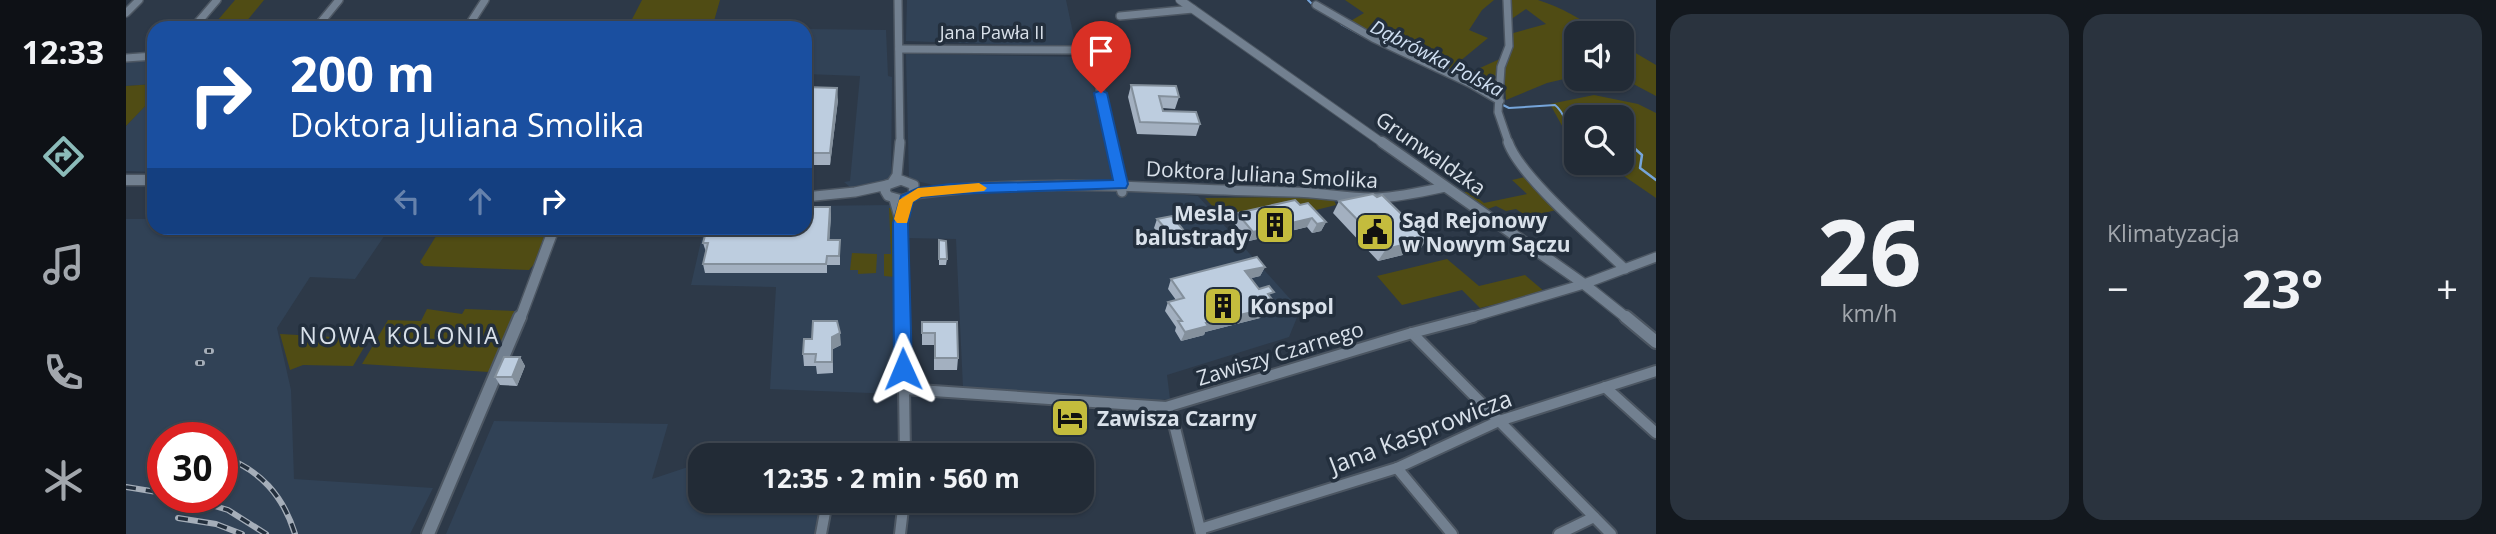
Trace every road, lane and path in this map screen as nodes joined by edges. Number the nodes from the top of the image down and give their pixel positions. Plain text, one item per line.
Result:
1 (139, 0) edge
2 (217, 0) edge
3 (339, 0) edge
4 (485, 0) edge
5 (898, 0) edge
6 (1181, 0) edge
7 (1507, 0) edge
8 (1316, 5) dead end
9 (1193, 9) junction
10 (126, 13) edge
11 (1120, 16) dead end
12 (199, 21) edge
13 (322, 21) edge
14 (472, 21) edge
15 (899, 49) junction
16 (147, 57) edge
17 (126, 58) edge
18 (1500, 104) junction
19 (900, 156) junction
20 (126, 180) edge
21 (147, 180) edge
22 (1445, 187) junction
23 (1122, 188) junction
24 (890, 190) junction
25 (910, 190) junction
26 (812, 196) edge
27 (901, 223) junction
28 (551, 235) edge
29 (1656, 257) edge
30 (1625, 269) junction
31 (1584, 284) junction
32 (1412, 333) junction
33 (1656, 342) edge
34 (1656, 371) edge
35 (1605, 387) junction
36 (904, 389) junction
37 (1166, 407) junction
38 (1499, 421) junction
39 (1656, 433) edge
40 (905, 443) edge
41 (1397, 468) junction
42 (825, 513) edge
43 (902, 513) edge
44 (1594, 517) junction
45 (1200, 531) edge
46 (428, 534) edge
47 (821, 534) edge
48 (900, 534) edge
49 (1452, 534) edge
50 (1559, 534) edge
51 (1611, 534) edge

1 - 10 street
2 - 12 street
3 - 13 street
4 - 14 street
5 - 15 street
6 - 9 street, Grunwaldzka
7 - 18 street
8 - 18 street
9 - 11 street
9 - 22 street, Grunwaldzka
15 - 19 street
15 - 23 street, Jana Pawła II
16 - 17 street
18 - 30 street
19 - 24 street
19 - 25 street
20 - 21 street
22 - 23 street, Doktora Juliana Smolika
22 - 31 street, Grunwaldzka
23 - 25 street, Doktora Juliana Smolika
24 - 25 street
24 - 25 street
24 - 26 street
24 - 27 street
25 - 27 street
27 - 36 street
28 - 46 street
29 - 30 street, Zawiszy Czarnego
30 - 31 street, Zawiszy Czarnego
31 - 32 street, Zawiszy Czarnego
31 - 33 street, Grunwaldzka
32 - 37 street, Zawiszy Czarnego
32 - 38 street
34 - 35 street, Jana Kasprowicza
35 - 38 street, Jana Kasprowicza
35 - 39 street
36 - 37 street, Zawiszy Czarnego
36 - 40 street
37 - 45 street
38 - 41 street, Jana Kasprowicza
38 - 44 street
41 - 45 street, Jana Kasprowicza
41 - 49 street
42 - 47 street
43 - 48 street
44 - 50 street
44 - 51 street

